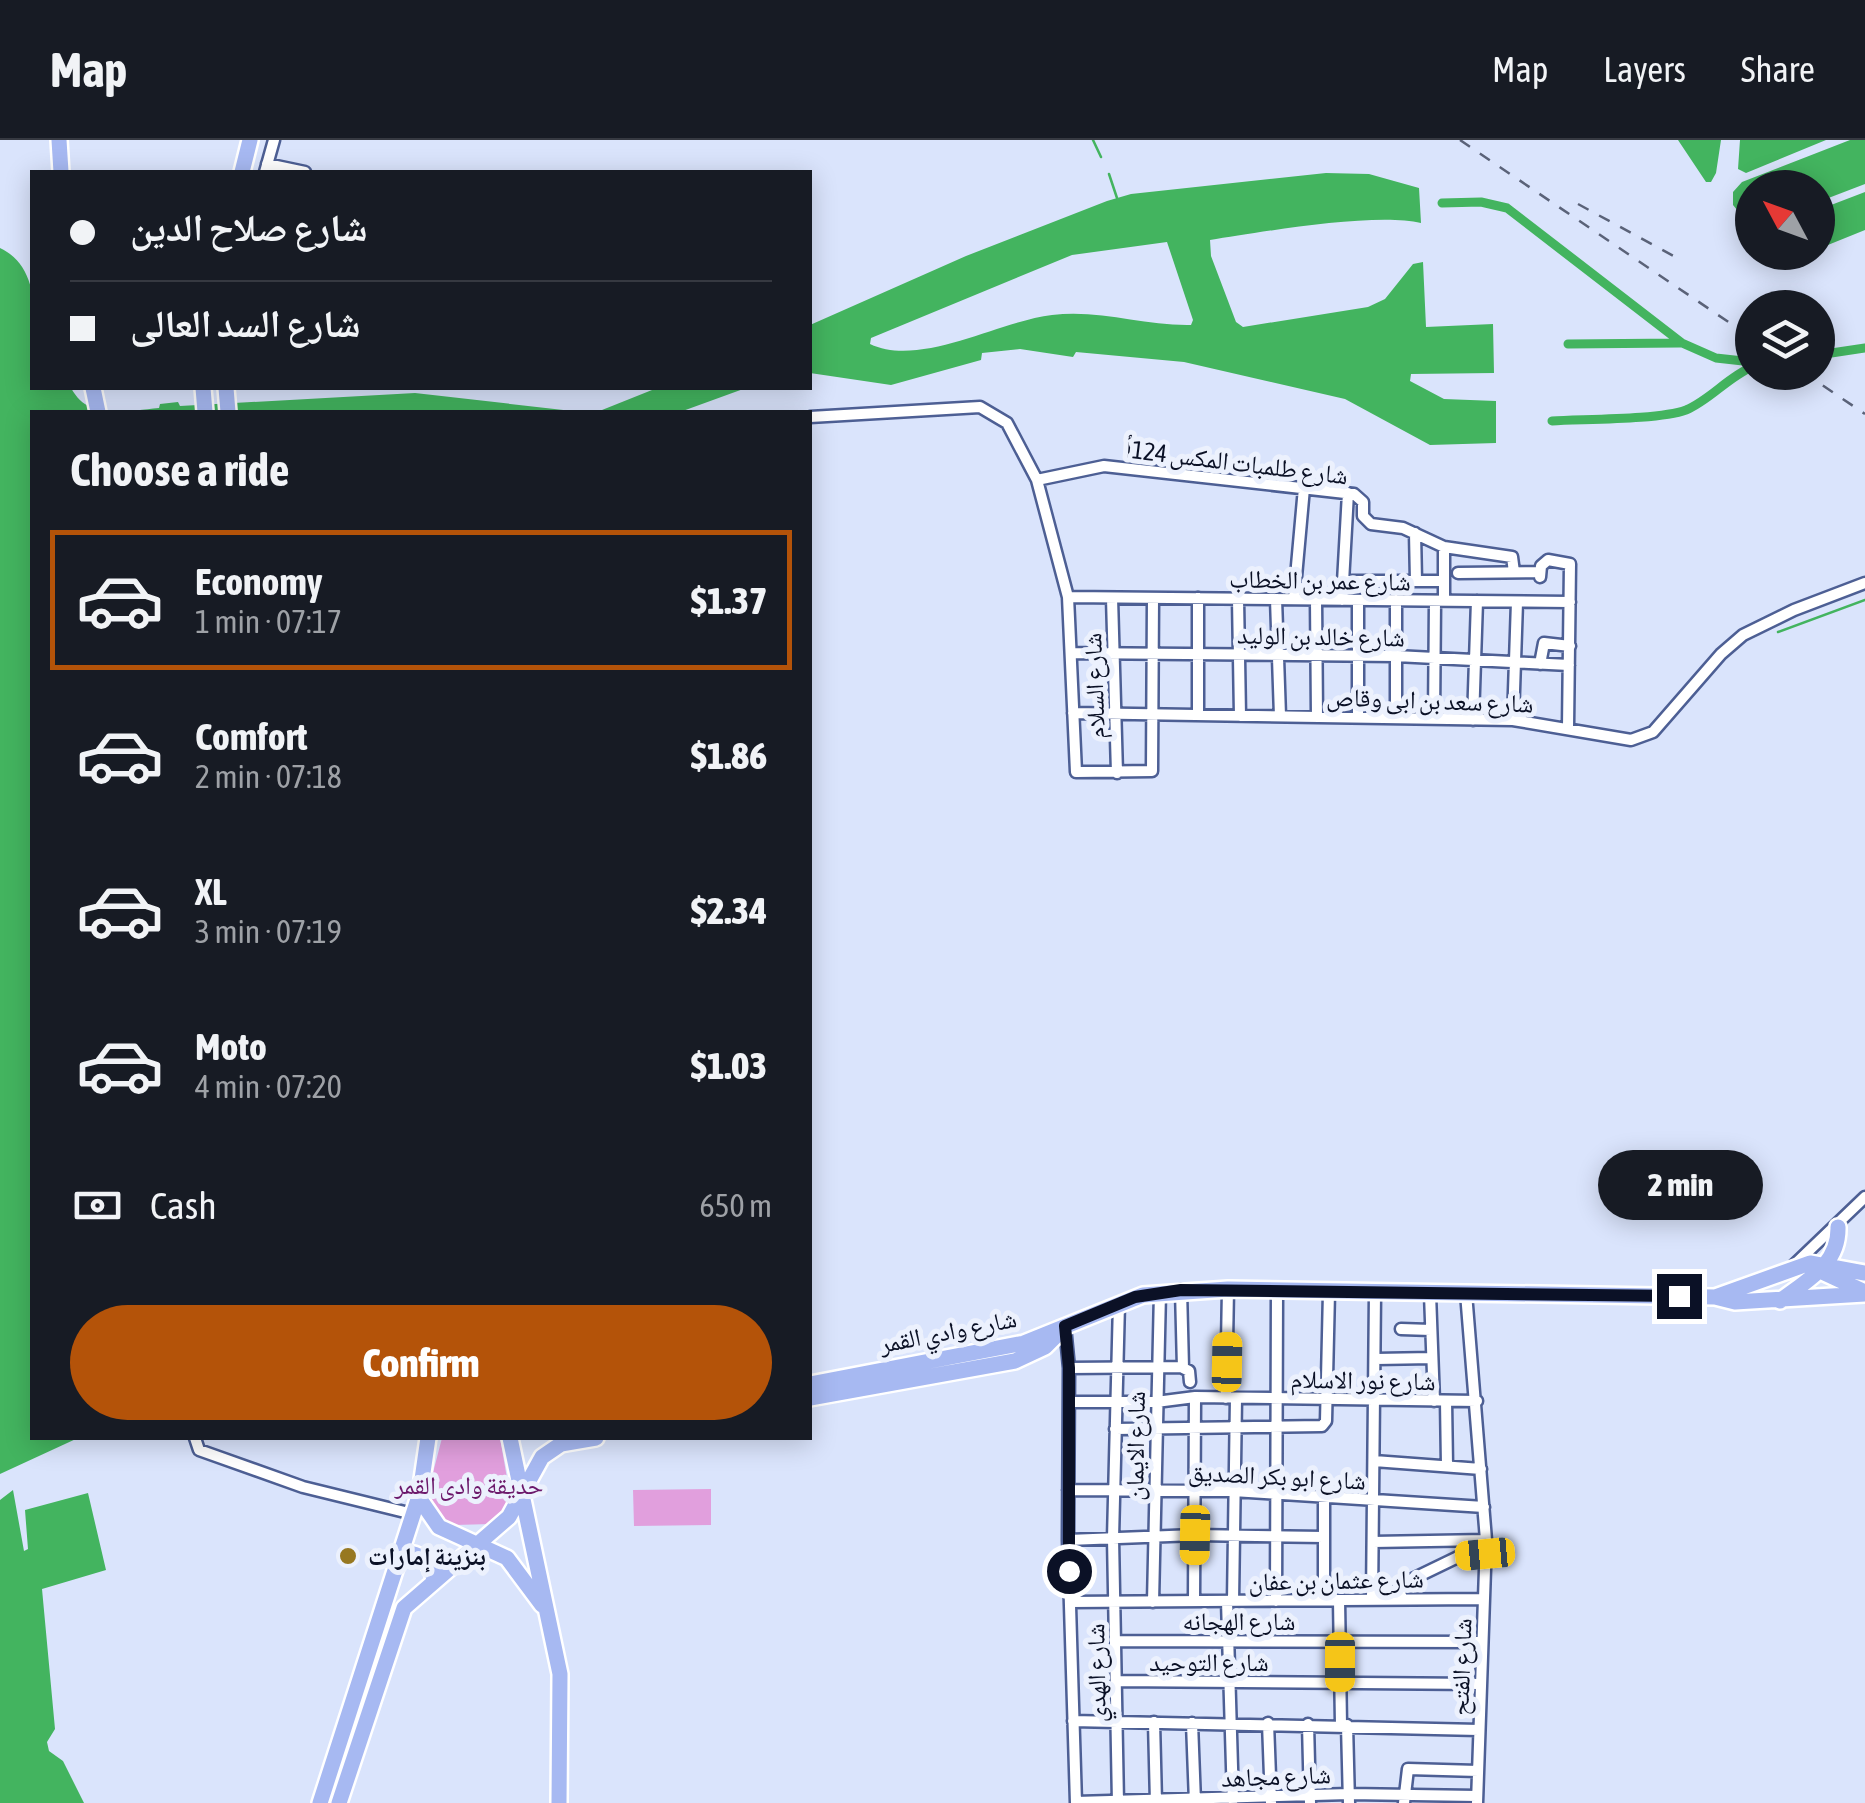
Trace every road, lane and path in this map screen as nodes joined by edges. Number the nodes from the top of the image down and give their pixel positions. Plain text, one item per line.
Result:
1 (59, 140) edge
2 (250, 140) edge
3 (274, 140) edge
4 (266, 168) edge
5 (61, 170) edge
6 (242, 170) edge
7 (812, 417) edge
8 (1037, 480) junction
9 (1304, 488) junction
10 (1348, 493) junction
11 (1416, 533) junction
12 (1444, 546) junction
13 (1486, 554) junction
14 (1485, 572) junction
15 (1514, 572) junction
16 (1458, 573) dead end
17 (1343, 581) junction
18 (1416, 581) junction
19 (1444, 581) junction
20 (1865, 584) edge
21 (1068, 597) junction
22 (1112, 598) junction
23 (1152, 598) junction
24 (1198, 598) junction
25 (1238, 599) junction
26 (1276, 599) junction
27 (1294, 600) junction
28 (1316, 600) junction
29 (1342, 600) junction
30 (1358, 600) junction
31 (1396, 600) junction
32 (1440, 601) junction
33 (1477, 601) junction
34 (1517, 602) junction
35 (1570, 602) junction
36 (1570, 646) junction
37 (1072, 652) junction
38 (1113, 653) junction
39 (1152, 654) junction
40 (1198, 654) junction
41 (1239, 655) junction
42 (1278, 655) junction
43 (1317, 655) junction
44 (1358, 656) junction
45 (1396, 656) junction
46 (1435, 659) junction
47 (1475, 661) junction
48 (1515, 663) junction
49 (1540, 664) junction
50 (1569, 665) junction
51 (1072, 713) junction
52 (1115, 713) junction
53 (1152, 714) junction
54 (1198, 715) junction
55 (1240, 716) junction
56 (1280, 716) junction
57 (1318, 717) junction
58 (1358, 718) junction
59 (1396, 718) junction
60 (1434, 719) junction
61 (1473, 720) junction
62 (1513, 720) junction
63 (1568, 727) junction
64 (1117, 773) junction
65 (1865, 1197) edge
66 (1837, 1228) junction
67 (1821, 1266) junction
68 (1788, 1270) junction
69 (1862, 1273) edge
70 (1228, 1289) junction
71 (1181, 1290) junction
72 (1276, 1290) junction
73 (1160, 1292) junction
74 (1330, 1292) junction
75 (1376, 1293) junction
76 (1865, 1293) edge
77 (1430, 1294) junction
78 (1466, 1294) junction
79 (1715, 1297) junction
80 (1780, 1301) junction
81 (1119, 1303) junction
82 (1065, 1326) junction
83 (1401, 1330) dead end
84 (1431, 1330) junction
85 (1432, 1358) junction
86 (1376, 1359) junction
87 (1182, 1367) junction
88 (1069, 1368) junction
89 (1116, 1368) junction
90 (1156, 1368) junction
91 (1190, 1382) dead end
92 (812, 1384) edge
93 (1195, 1397) junction
94 (812, 1398) edge
95 (1231, 1398) junction
96 (1275, 1399) junction
97 (1326, 1400) junction
98 (1375, 1401) junction
99 (1440, 1401) junction
100 (1477, 1401) junction
101 (1069, 1402) junction
102 (1156, 1402) junction
103 (1115, 1403) junction
104 (1275, 1427) junction
105 (1235, 1428) junction
106 (1115, 1429) junction
107 (1195, 1429) junction
108 (1156, 1430) junction
109 (196, 1440) edge
110 (428, 1440) edge
111 (510, 1440) edge
112 (585, 1440) edge
113 (1374, 1461) junction
114 (1446, 1466) junction
115 (1481, 1469) junction
116 (522, 1490) junction
117 (1068, 1490) junction
118 (1113, 1490) junction
119 (1154, 1490) junction
120 (1194, 1490) junction
121 (1233, 1491) junction
122 (1274, 1496) junction
123 (1324, 1499) junction
124 (1374, 1501) junction
125 (416, 1506) junction
126 (1484, 1507) junction
127 (1195, 1535) junction
128 (1234, 1535) junction
129 (1154, 1536) junction
130 (1275, 1536) junction
131 (1324, 1537) junction
132 (1113, 1538) junction
133 (1068, 1540) junction
134 (1459, 1540) junction
135 (1486, 1540) junction
136 (1373, 1542) junction
137 (478, 1543) junction
138 (400, 1553) junction
139 (1485, 1554) junction
140 (1460, 1556) junction
141 (434, 1580) junction
142 (1401, 1599) junction
143 (1484, 1599) junction
144 (1276, 1600) junction
145 (1324, 1600) junction
146 (1339, 1600) junction
147 (1372, 1600) junction
148 (1194, 1601) junction
149 (1230, 1601) junction
150 (1070, 1602) junction
151 (1114, 1602) junction
152 (1152, 1602) junction
153 (548, 1612) junction
154 (1116, 1641) junction
155 (1228, 1641) junction
156 (1340, 1642) junction
157 (1482, 1642) junction
158 (1117, 1682) junction
159 (1230, 1682) junction
160 (1340, 1683) junction
161 (1480, 1684) junction
162 (1073, 1721) junction
163 (1117, 1721) junction
164 (1154, 1722) junction
165 (1231, 1722) junction
166 (1192, 1723) junction
167 (1268, 1723) junction
168 (1308, 1724) junction
169 (1344, 1725) junction
170 (1479, 1730) junction
171 (1478, 1771) junction
172 (1349, 1798) edge
173 (1405, 1798) edge
174 (1310, 1799) edge
175 (1438, 1799) edge
176 (1477, 1799) edge
177 (1233, 1800) edge
178 (1271, 1800) edge
179 (1156, 1801) edge
180 (1194, 1801) edge
181 (1076, 1802) edge
182 (1118, 1802) edge
183 (320, 1803) edge
184 (339, 1803) edge
185 (559, 1803) edge

1 - 5 main road
2 - 6 main road
3 - 4 street
7 - 8 street
8 - 9 street, شارع طلمبات المكس 124أ
8 - 21 street
9 - 10 street, شارع طلمبات المكس 124أ
9 - 27 street
10 - 11 street, شارع طلمبات المكس 124أ
10 - 17 street
11 - 12 street, شارع طلمبات المكس 124أ
11 - 18 street
12 - 13 street, شارع طلمبات المكس 124أ
12 - 19 street
13 - 14 street
13 - 15 street, شارع طلمبات المكس 124أ
14 - 15 street
14 - 16 street
15 - 35 street
17 - 18 street
17 - 29 street
18 - 19 street
19 - 32 street
20 - 63 street, شارع سعد بن ابى وقاص
21 - 22 street, شارع عمر بن الخطاب
21 - 37 street
22 - 23 street, شارع عمر بن الخطاب
22 - 38 street, شارع السلام
23 - 24 street, شارع عمر بن الخطاب
23 - 39 street
24 - 25 street, شارع عمر بن الخطاب
24 - 40 street
25 - 26 street, شارع عمر بن الخطاب
25 - 41 street
26 - 27 street, شارع عمر بن الخطاب
26 - 42 street
27 - 28 street, شارع عمر بن الخطاب
28 - 29 street, شارع عمر بن الخطاب
28 - 43 street
29 - 30 street, شارع عمر بن الخطاب
30 - 31 street, شارع عمر بن الخطاب
30 - 44 street
31 - 32 street, شارع عمر بن الخطاب
31 - 45 street
32 - 33 street, شارع عمر بن الخطاب
32 - 46 street
33 - 34 street, شارع عمر بن الخطاب
33 - 47 street
34 - 35 street, شارع عمر بن الخطاب
34 - 48 street
35 - 36 street
36 - 49 street
36 - 50 street
37 - 38 street, شارع خالد بن الوليد
37 - 51 street
38 - 39 street, شارع خالد بن الوليد
38 - 52 street, شارع السلام
39 - 40 street, شارع خالد بن الوليد
39 - 53 street
40 - 41 street, شارع خالد بن الوليد
40 - 54 street
41 - 42 street, شارع خالد بن الوليد
41 - 55 street
42 - 43 street, شارع خالد بن الوليد
42 - 56 street
43 - 44 street, شارع خالد بن الوليد
43 - 57 street
44 - 45 street, شارع خالد بن الوليد
44 - 58 street
45 - 46 street, شارع خالد بن الوليد
45 - 59 street
46 - 47 street, شارع خالد بن الوليد
46 - 60 street
47 - 48 street, شارع خالد بن الوليد
47 - 61 street
48 - 49 street, شارع خالد بن الوليد
48 - 62 street
49 - 50 street, شارع خالد بن الوليد
50 - 63 street
51 - 52 street, شارع سعد بن ابى وقاص
51 - 64 street
52 - 53 street, شارع سعد بن ابى وقاص
52 - 64 street, شارع السلام
53 - 54 street, شارع سعد بن ابى وقاص
53 - 64 street
54 - 55 street, شارع سعد بن ابى وقاص
55 - 56 street, شارع سعد بن ابى وقاص
56 - 57 street, شارع سعد بن ابى وقاص
57 - 58 street, شارع سعد بن ابى وقاص
58 - 59 street, شارع سعد بن ابى وقاص
59 - 60 street, شارع سعد بن ابى وقاص
60 - 61 street, شارع سعد بن ابى وقاص
61 - 62 street, شارع سعد بن ابى وقاص
62 - 63 street, شارع سعد بن ابى وقاص
65 - 66 street
66 - 67 main road
66 - 68 street
66 - 69 main road
67 - 68 main road
67 - 69 main road
67 - 76 main road
67 - 80 main road
68 - 79 main road
70 - 71 main road
70 - 72 main road
70 - 95 street
71 - 73 main road
71 - 87 street
72 - 74 main road
72 - 96 street
73 - 81 main road
73 - 90 street, شارع الايمان
74 - 75 main road
74 - 97 street
75 - 77 main road
75 - 86 street
76 - 80 main road
77 - 78 main road
77 - 84 street
78 - 79 main road
78 - 100 street, شارع الفتح
79 - 80 main road
81 - 82 main road
81 - 89 street, شارع الهدي
82 - 88 street
82 - 92 main road, شارع وادي القمر
82 - 94 main road, شارع وادي القمر
83 - 84 street
84 - 85 street
85 - 86 street
85 - 99 street
86 - 98 street
87 - 90 street
87 - 91 street
88 - 89 street
88 - 101 street
89 - 90 street
89 - 103 street, شارع الهدي
90 - 102 street, شارع الايمان
93 - 95 street, شارع نور الاسلام
93 - 102 street, شارع نور الاسلام
93 - 107 street
95 - 96 street, شارع نور الاسلام
95 - 105 street
96 - 97 street, شارع نور الاسلام
96 - 104 street
97 - 98 street, شارع نور الاسلام
97 - 104 street
98 - 99 street, شارع نور الاسلام
98 - 113 street
99 - 100 street, شارع نور الاسلام
99 - 114 street
100 - 115 street, شارع الفتح
101 - 103 street, شارع نور الاسلام
101 - 117 street
102 - 103 street, شارع نور الاسلام
102 - 108 street, شارع الايمان
103 - 106 street, شارع الهدي
104 - 105 street
104 - 122 street
105 - 107 street
105 - 121 street
106 - 108 street
106 - 118 street, شارع الهدي
107 - 108 street
107 - 120 street
108 - 119 street, شارع الايمان
109 - 125 street
110 - 125 main road
111 - 116 main road
112 - 116 main road
113 - 114 street
113 - 124 street
114 - 115 street
115 - 126 street, شارع الفتح
116 - 137 main road
116 - 153 main road
117 - 118 street, شارع ابو بكر الصديق
117 - 133 street
118 - 119 street, شارع ابو بكر الصديق
118 - 132 street, شارع الهدي
119 - 120 street, شارع ابو بكر الصديق
119 - 129 street, شارع الايمان
120 - 121 street, شارع ابو بكر الصديق
120 - 127 street
121 - 122 street, شارع ابو بكر الصديق
121 - 128 street
122 - 123 street, شارع ابو بكر الصديق
122 - 130 street
123 - 124 street, شارع ابو بكر الصديق
123 - 131 street
124 - 126 street, شارع ابو بكر الصديق
124 - 136 street
125 - 137 main road
125 - 138 main road
126 - 135 street, شارع الفتح
127 - 128 street
127 - 129 street
127 - 148 street
128 - 130 street
128 - 149 street
129 - 132 street
129 - 152 street, شارع الايمان
130 - 131 street
130 - 144 street
131 - 145 street
132 - 133 street
132 - 151 street, شارع الهدي
133 - 150 street
134 - 135 street
134 - 136 street
134 - 140 street
135 - 139 street, شارع الفتح
136 - 147 street
137 - 141 main road
137 - 153 main road
138 - 141 main road
138 - 183 main road
139 - 140 street
139 - 143 street, شارع الفتح
140 - 142 street
141 - 184 main road
142 - 143 street, شارع عثمان بن عفان
142 - 147 street, شارع عثمان بن عفان
143 - 157 street, شارع الفتح
144 - 145 street, شارع عثمان بن عفان
144 - 149 street, شارع عثمان بن عفان
145 - 146 street, شارع عثمان بن عفان
146 - 147 street, شارع عثمان بن عفان
146 - 156 street
148 - 149 street, شارع عثمان بن عفان
148 - 152 street, شارع عثمان بن عفان
149 - 155 street
150 - 151 street, شارع عثمان بن عفان
150 - 162 street
151 - 152 street, شارع عثمان بن عفان
151 - 154 street, شارع الهدي
153 - 185 main road
154 - 155 street, شارع الهجانه
154 - 158 street, شارع الهدي
155 - 156 street, شارع الهجانه
155 - 159 street
156 - 157 street, شارع الهجانه
156 - 160 street
157 - 161 street, شارع الفتح
158 - 159 street, شارع التوحيد
158 - 163 street, شارع الهدي
159 - 160 street, شارع التوحيد
159 - 165 street
160 - 161 street, شارع التوحيد
160 - 169 street
161 - 170 street, شارع الفتح
162 - 163 street
162 - 181 street
163 - 164 street
163 - 182 street, شارع الهدي
164 - 166 street
164 - 179 street
165 - 166 street
165 - 167 street
165 - 177 street
166 - 180 street
167 - 168 street
167 - 178 street
168 - 169 street
168 - 174 street
169 - 170 street
169 - 172 street
170 - 171 street, شارع الفتح
171 - 173 street
171 - 176 street, شارع الفتح
172 - 173 street, شارع مجاهد
172 - 174 street, شارع مجاهد
173 - 175 street, شارع مجاهد
174 - 178 street, شارع مجاهد
175 - 176 street, شارع مجاهد
177 - 178 street, شارع مجاهد
177 - 180 street, شارع مجاهد
179 - 180 street, شارع مجاهد
179 - 182 street, شارع مجاهد
181 - 182 street, شارع مجاهد

